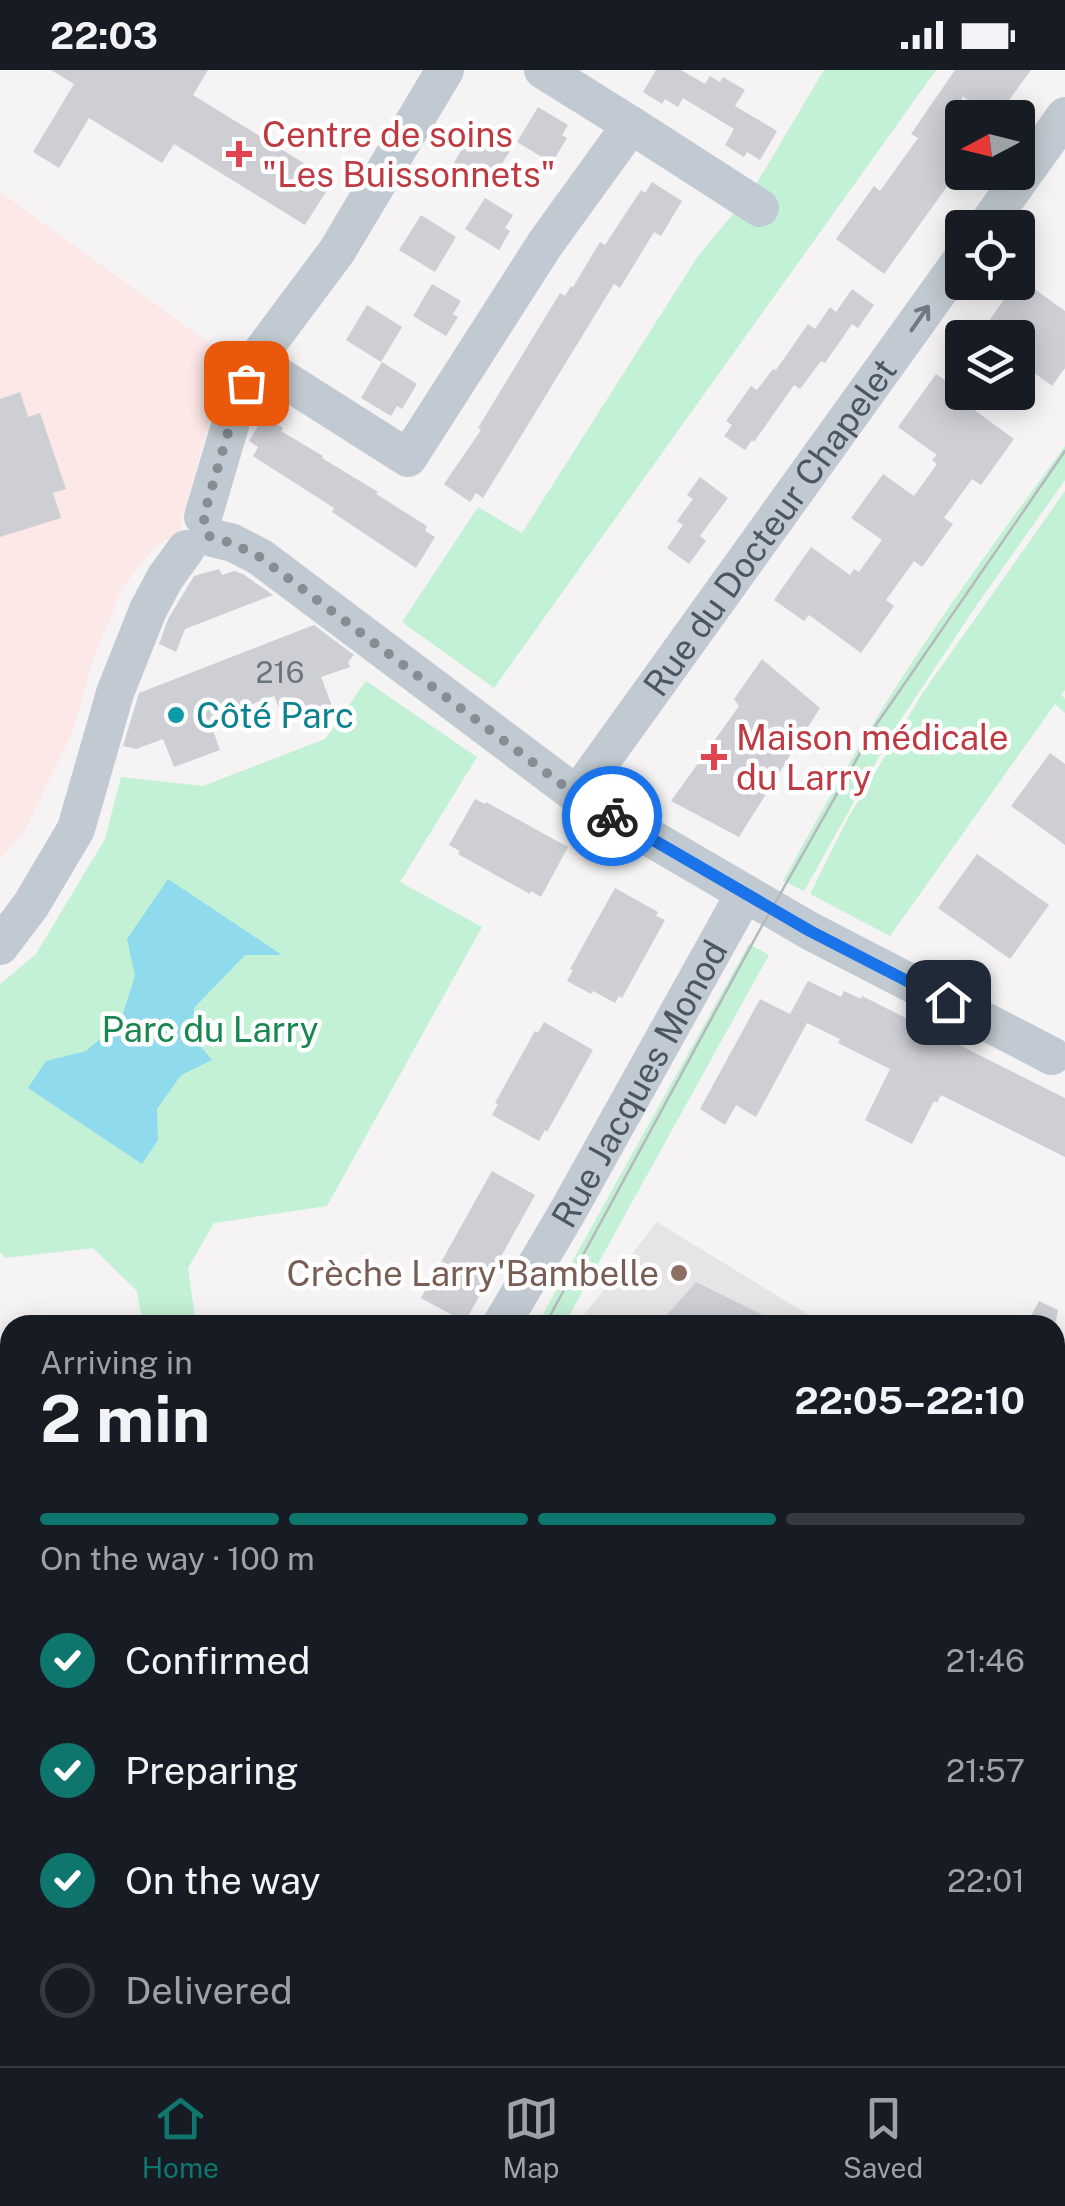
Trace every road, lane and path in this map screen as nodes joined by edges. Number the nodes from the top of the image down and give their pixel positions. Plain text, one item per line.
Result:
1 (445, 70) edge
2 (542, 70) edge
3 (1065, 116) edge
4 (631, 125) junction
5 (760, 208) dead end
6 (998, 210) edge
7 (945, 283) edge
8 (256, 361) junction
9 (199, 534) junction
10 (576, 795) junction
11 (745, 893) junction
12 (0, 946) edge
13 (1061, 1051) edge
14 (506, 1315) edge

1 - 8 street
2 - 4 street
3 - 6 street
4 - 5 street
4 - 8 street
10 -> 7 street, Rue du Docteur Chapelet
8 - 9 street
9 - 10 street
9 - 12 street
10 - 11 street
11 - 13 street
11 - 14 street, Rue Jacques Monod

